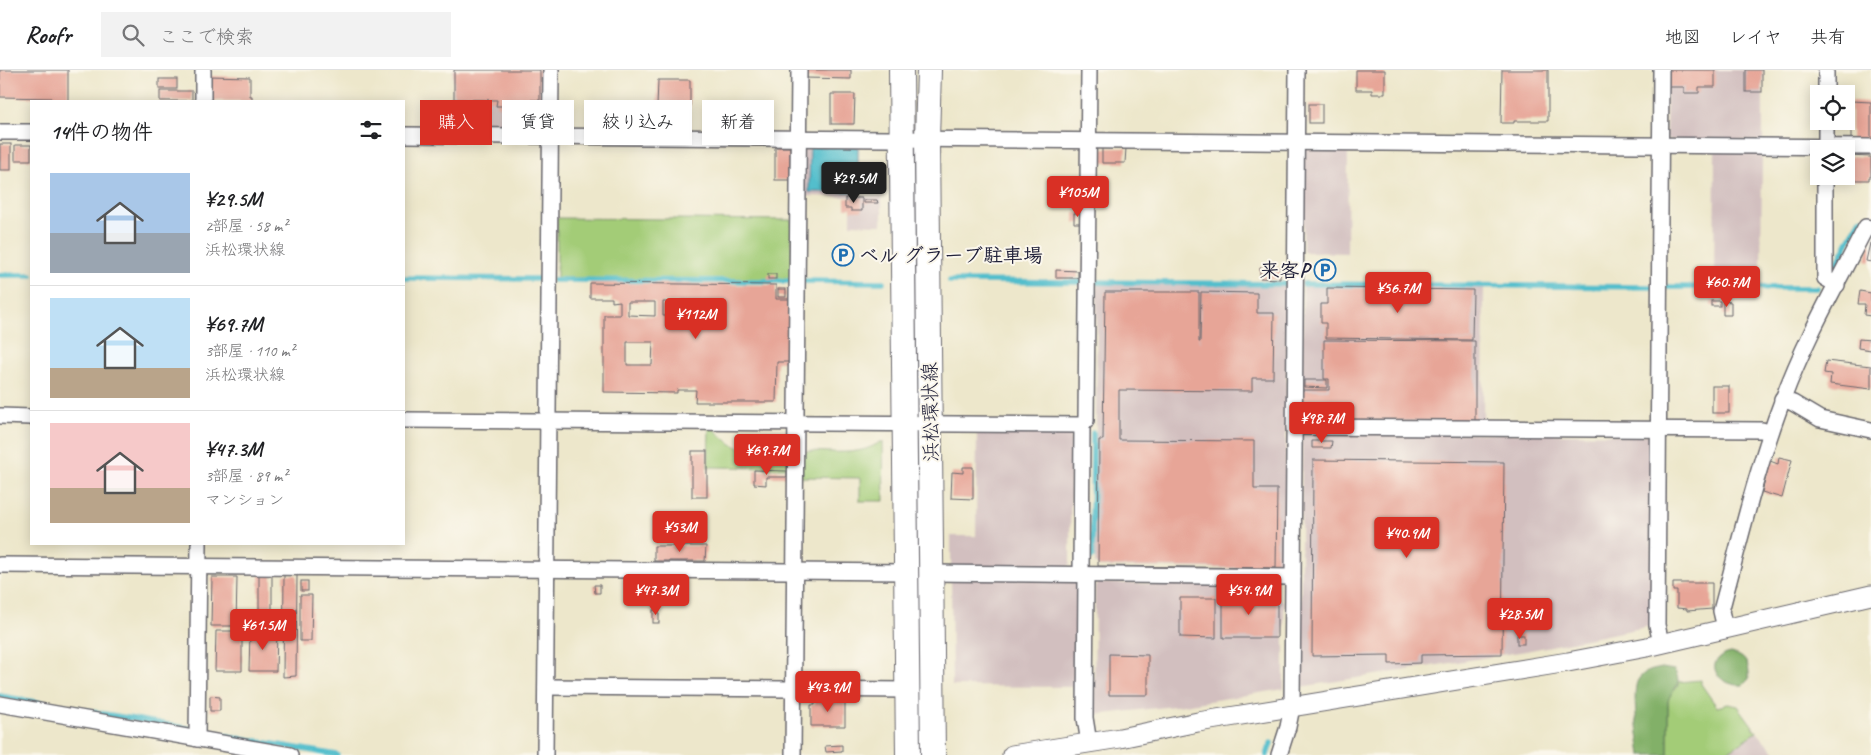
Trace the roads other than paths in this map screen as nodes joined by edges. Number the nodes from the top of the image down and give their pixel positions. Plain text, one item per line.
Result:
1 (203, 70) edge
2 (550, 70) edge
3 (799, 70) edge
4 (901, 70) edge
5 (929, 70) edge
6 (1089, 70) edge
7 (1296, 70) edge
8 (1661, 70) edge
9 (1826, 70) edge
10 (1826, 85) edge
11 (203, 100) edge
12 (550, 100) edge
13 (0, 132) edge
14 (30, 132) edge
15 (405, 135) edge
16 (502, 136) edge
17 (574, 136) edge
18 (798, 138) junction
19 (902, 139) junction
20 (927, 139) junction
21 (1088, 141) junction
22 (1296, 142) junction
23 (550, 145) edge
24 (1660, 145) junction
25 (1855, 147) edge
26 (1871, 147) edge
27 (1810, 148) edge
28 (1825, 185) edge
29 (1871, 228) edge
30 (1837, 285) junction
31 (1782, 399) junction
32 (0, 416) edge
33 (30, 417) edge
34 (405, 420) edge
35 (548, 421) junction
36 (796, 423) junction
37 (904, 424) junction
38 (930, 424) junction
39 (1082, 425) junction
40 (1294, 426) junction
41 (1658, 429) junction
42 (1871, 430) edge
43 (1770, 433) junction
44 (199, 545) edge
45 (0, 565) edge
46 (199, 567) junction
47 (547, 570) junction
48 (795, 572) junction
49 (906, 572) junction
50 (931, 573) junction
51 (1083, 575) junction
52 (1293, 577) junction
53 (1871, 595) edge
54 (1725, 628) junction
55 (1661, 643) junction
56 (546, 687) junction
57 (794, 689) junction
58 (907, 690) junction
59 (0, 704) edge
60 (1292, 707) junction
61 (198, 739) junction
62 (1089, 743) junction
63 (290, 755) edge
64 (545, 755) edge
65 (793, 755) edge
66 (908, 755) edge
67 (933, 755) edge
68 (1012, 755) edge
69 (1278, 755) edge

1 - 11 street
2 - 12 street
3 - 18 street
4 - 19 main road, 浜松環状線
5 - 20 main road, 浜松環状線
6 - 21 street
7 - 22 street
8 - 24 street
9 - 10 street
13 - 14 street
15 - 16 street
17 - 18 street
18 - 19 street
18 - 36 street
19 - 20 street
19 - 37 main road, 浜松環状線
20 - 21 street
20 - 38 main road, 浜松環状線
21 - 22 street
21 - 39 street
22 - 24 street
22 - 40 street
23 - 35 street
24 - 27 street
24 - 41 street
25 - 26 street
28 - 30 street
29 - 30 street
30 - 31 street
31 - 42 street
31 - 43 street
32 - 33 street
34 - 35 street
35 - 36 street
35 - 47 street
36 - 37 street
36 - 48 street
37 - 38 street
37 - 49 main road, 浜松環状線
38 - 39 street
38 - 50 main road, 浜松環状線
39 - 51 street
40 - 41 street
40 - 52 street
41 - 43 street
41 - 55 street
43 - 54 street
44 - 46 street
45 - 46 street
46 - 47 street
46 - 61 street
47 - 48 street
47 - 56 street
48 - 49 street
48 - 57 street
49 - 58 main road, 浜松環状線
50 - 51 street
50 - 67 main road, 浜松環状線
51 - 52 street
51 - 62 street
52 - 60 street
53 - 54 street
54 - 55 street
55 - 60 street
56 - 57 street
56 - 64 street
57 - 58 street
57 - 65 street
58 - 66 main road, 浜松環状線
59 - 61 street
60 - 62 street
60 - 69 street
61 - 63 street
62 - 68 street

